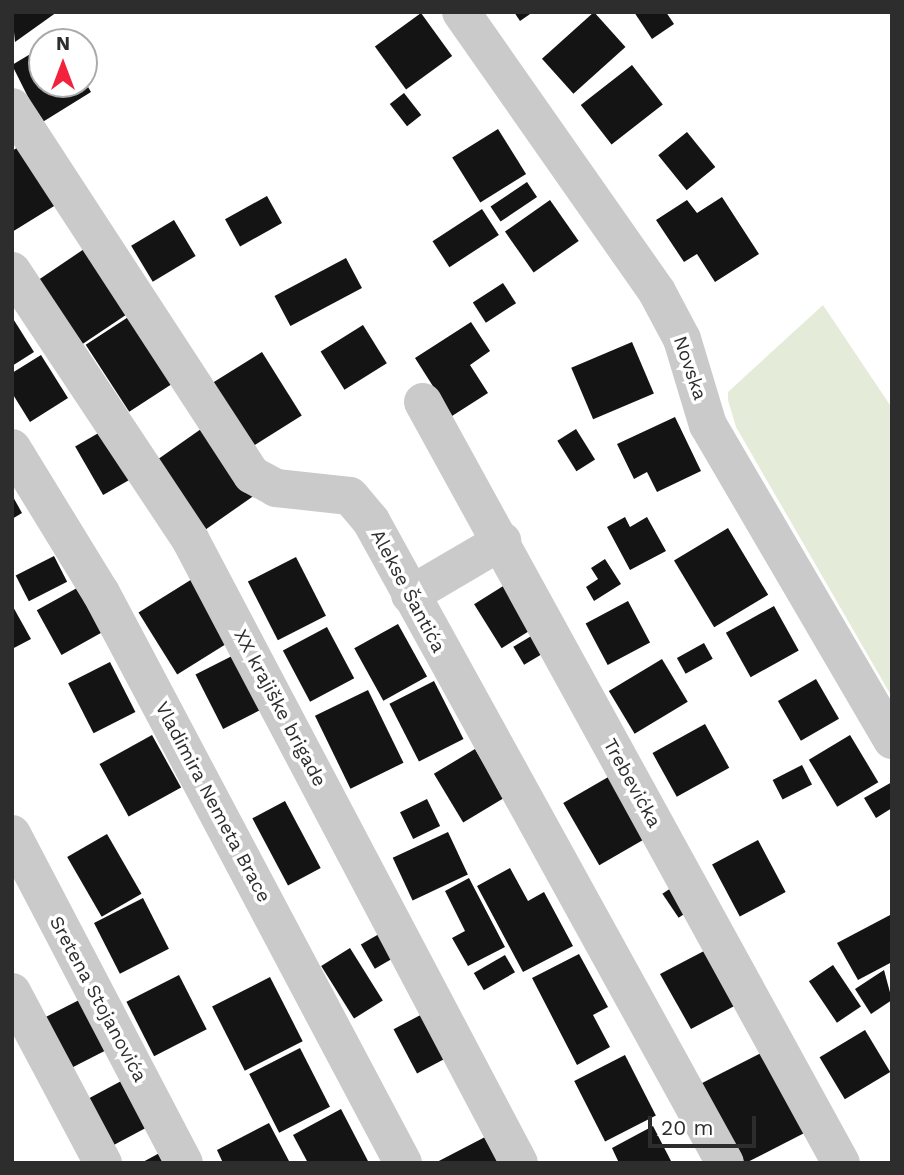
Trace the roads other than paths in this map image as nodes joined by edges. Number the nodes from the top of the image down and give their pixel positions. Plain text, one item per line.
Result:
1 (461, 12) edge
2 (12, 107) edge
3 (12, 271) edge
4 (423, 402) dead end
5 (12, 448) edge
6 (502, 541) junction
7 (410, 594) junction
8 (892, 740) edge
9 (12, 834) edge
10 (12, 992) edge
11 (103, 1163) edge
12 (184, 1163) edge
13 (403, 1163) edge
14 (519, 1163) edge
15 (725, 1163) edge
16 (841, 1163) edge

1 - 8 street, Novska
2 - 7 street, Alekse Šantića
3 - 14 street, XX krajiške brigade
4 - 6 street, Trebevićka
5 - 13 street, Vladimira Nemeta Brace
6 - 7 street
6 - 16 street, Trebevićka
7 - 15 street, Alekse Šantića
9 - 12 street, Sretena Stojanovića
10 - 11 street

